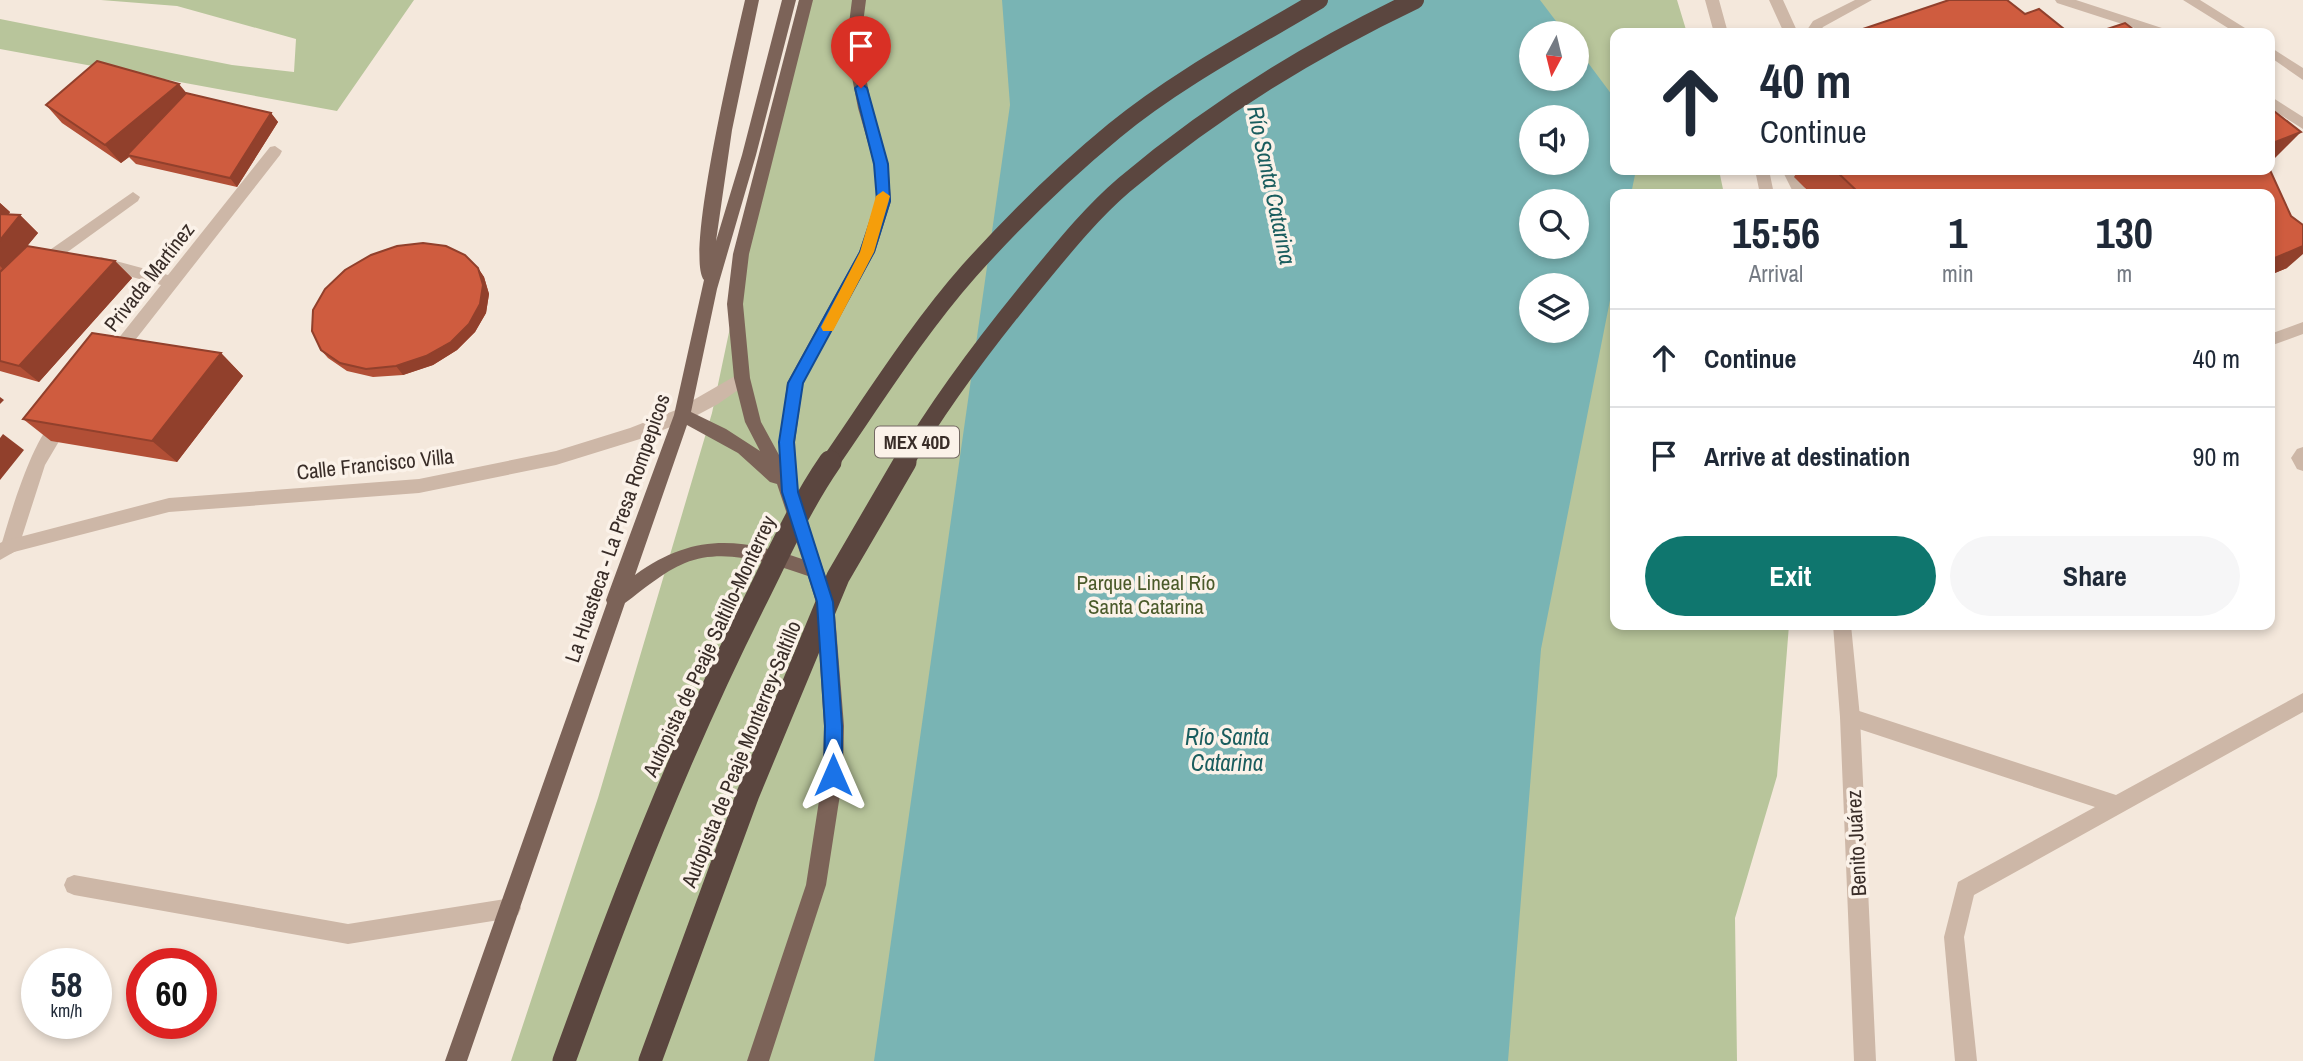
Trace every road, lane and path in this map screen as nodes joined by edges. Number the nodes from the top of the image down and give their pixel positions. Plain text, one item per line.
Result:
1 (752, 0) edge
2 (789, 0) edge
3 (806, 0) edge
4 (859, 0) edge
5 (1319, 0) edge
6 (1415, 0) edge
7 (1712, 0) edge
8 (1776, 0) edge
9 (1865, 0) edge
10 (2062, 0) edge
11 (2190, 0) edge
12 (1720, 28) edge
13 (1789, 28) edge
14 (1815, 28) edge
15 (2149, 28) edge
16 (2238, 28) edge
17 (2275, 55) edge
18 (780, 68) junction
19 (2303, 75) edge
20 (2275, 104) edge
21 (2303, 124) edge
22 (275, 151) dead end
23 (133, 197) dead end
24 (59, 252) junction
25 (26, 275) edge
26 (172, 282) junction
27 (709, 289) junction
28 (2303, 328) edge
29 (2275, 338) edge
30 (105, 367) edge
31 (742, 379) junction
32 (72, 409) edge
33 (682, 415) junction
34 (2303, 454) edge
35 (2303, 464) edge
36 (790, 492) junction
37 (5, 549) edge
38 (815, 571) junction
39 (615, 601) junction
40 (1842, 630) edge
41 (2303, 702) edge
42 (1850, 717) junction
43 (2116, 804) junction
44 (74, 885) dead end
45 (511, 908) junction
46 (456, 1061) edge
47 (565, 1061) edge
48 (650, 1061) edge
49 (758, 1061) edge
50 (1865, 1061) edge
51 (1966, 1061) edge

1 - 27 main road
2 - 18 main road, La Huasteca - La Presa Rompepicos
3 - 18 main road, La Huasteca - La Presa Rompepicos
4 - 36 main road
5 - 47 highway, Autopista de Peaje Saltillo-Monterrey / MEX 40D, bridge
6 - 48 highway, Autopista de Peaje Monterrey-Saltillo / MEX 40D, bridge
7 - 12 street
8 - 13 street
9 - 14 street
10 - 15 street
11 - 16 street
17 - 19 street
18 - 27 main road, La Huasteca - La Presa Rompepicos
18 - 31 main road, La Huasteca - La Presa Rompepicos
20 - 21 street
22 - 26 street, Privada Martínez
23 - 24 street
24 - 25 street
24 - 26 street
26 - 30 street, Privada Martínez
27 - 33 main road, La Huasteca - La Presa Rompepicos
28 - 29 street
31 - 33 street, Calle Francisco Villa
31 - 36 main road, La Huasteca - La Presa Rompepicos
32 - 37 street
33 - 36 main road
33 - 37 street, Calle Francisco Villa
33 - 39 main road, La Huasteca - La Presa Rompepicos
34 - 35 street
36 - 38 main road, La Huasteca - La Presa Rompepicos
38 - 39 main road
38 - 49 main road, La Huasteca - La Presa Rompepicos
39 - 45 main road, La Huasteca - La Presa Rompepicos
40 - 42 street, Benito Juárez
41 - 43 street
42 - 43 street
42 - 50 street, Benito Juárez
43 - 51 street
44 - 45 street
45 - 46 main road, La Huasteca - La Presa Rompepicos

